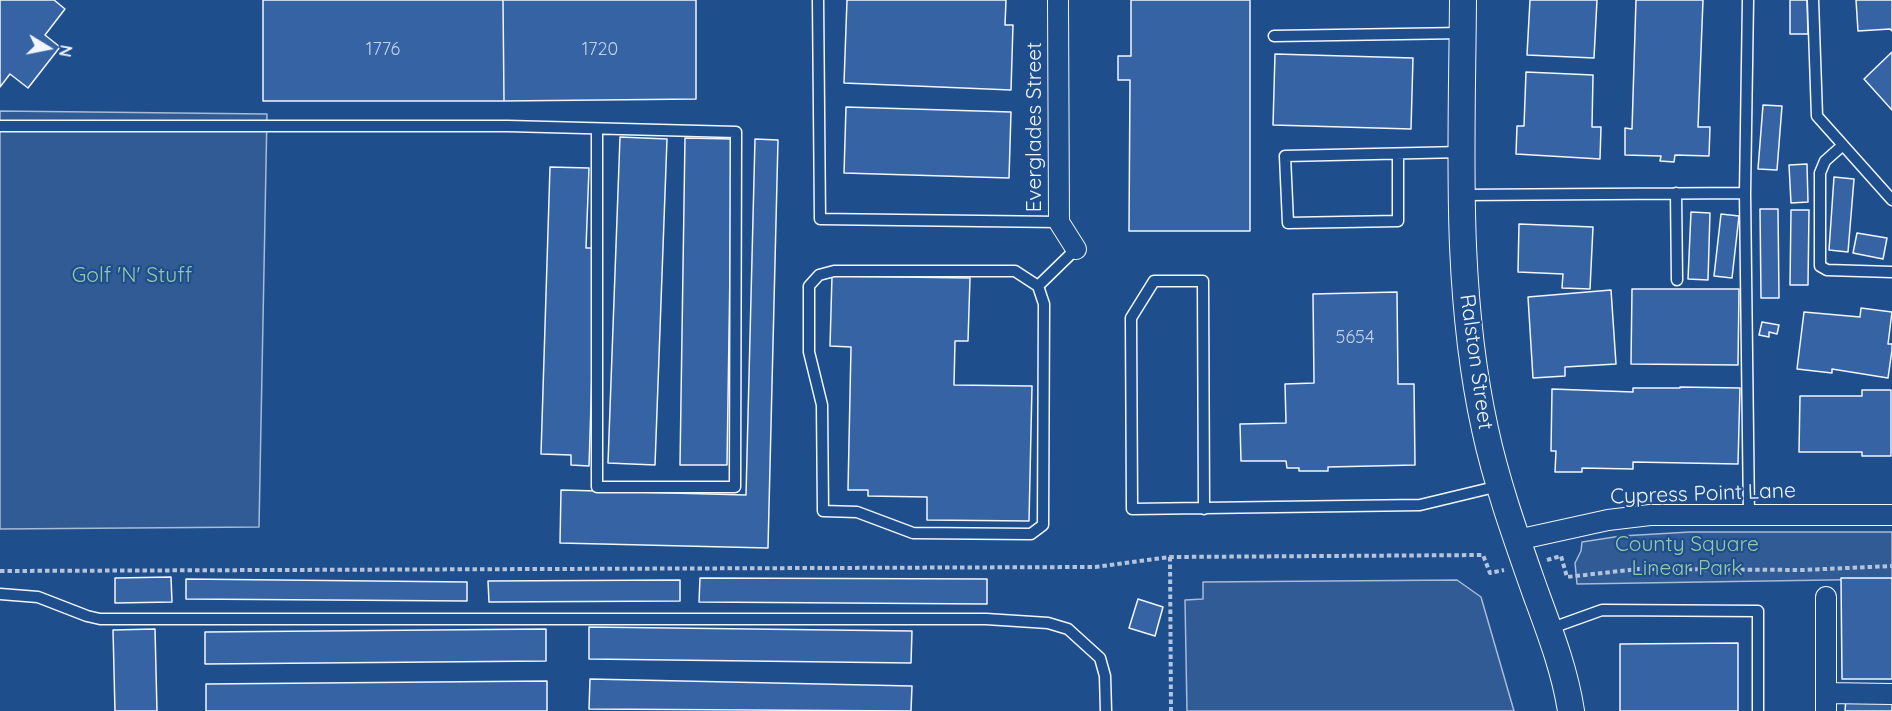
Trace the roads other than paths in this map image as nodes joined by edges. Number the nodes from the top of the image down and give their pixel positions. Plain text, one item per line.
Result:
1 (818, 0) edge
2 (1058, 0) edge
3 (1463, 0) edge
4 (1748, 0) edge
5 (1813, 0) edge
6 (1463, 33) junction
7 (1274, 36) dead end
8 (0, 126) edge
9 (597, 129) junction
10 (1843, 146) junction
11 (1462, 152) junction
12 (1398, 154) junction
13 (1676, 193) junction
14 (1745, 193) junction
15 (1462, 195) junction
16 (1892, 200) edge
17 (1059, 222) junction
18 (1076, 249) joint
19 (1892, 272) edge
20 (1677, 280) dead end
21 (1038, 286) junction
22 (1499, 485) junction
23 (1204, 509) junction
24 (1892, 515) edge
25 (1749, 516) junction
26 (1517, 540) junction
27 (0, 594) edge
28 (1826, 597) dead end
29 (1549, 629) junction
30 (1892, 694) edge
31 (1826, 702) edge
32 (1106, 711) edge
33 (1571, 711) edge
34 (1758, 711) edge

1 - 17 lane
2 - 17 street, Everglades Street
3 - 6 street, Ralston Street
4 - 14 lane
5 - 10 lane
6 - 7 lane
6 - 11 street, Ralston Street
8 - 9 lane
9 - 9 lane
10 - 16 lane
10 - 19 lane
11 - 12 lane
11 - 15 street, Ralston Street
12 - 12 lane
13 - 14 lane
13 - 15 lane
13 - 20 lane
14 - 25 lane
15 - 22 street, Ralston Street
17 - 18 street, Everglades Street
18 - 21 lane
21 - 21 lane
22 - 23 lane
22 - 26 street, Ralston Street
23 - 23 lane
24 - 25 street, Cypress Point Lane
25 - 26 street, Cypress Point Lane
26 - 29 street, Ralston Street
27 - 32 lane
28 - 31 street
29 - 33 street, Ralston Street
29 - 34 lane
30 - 31 street

